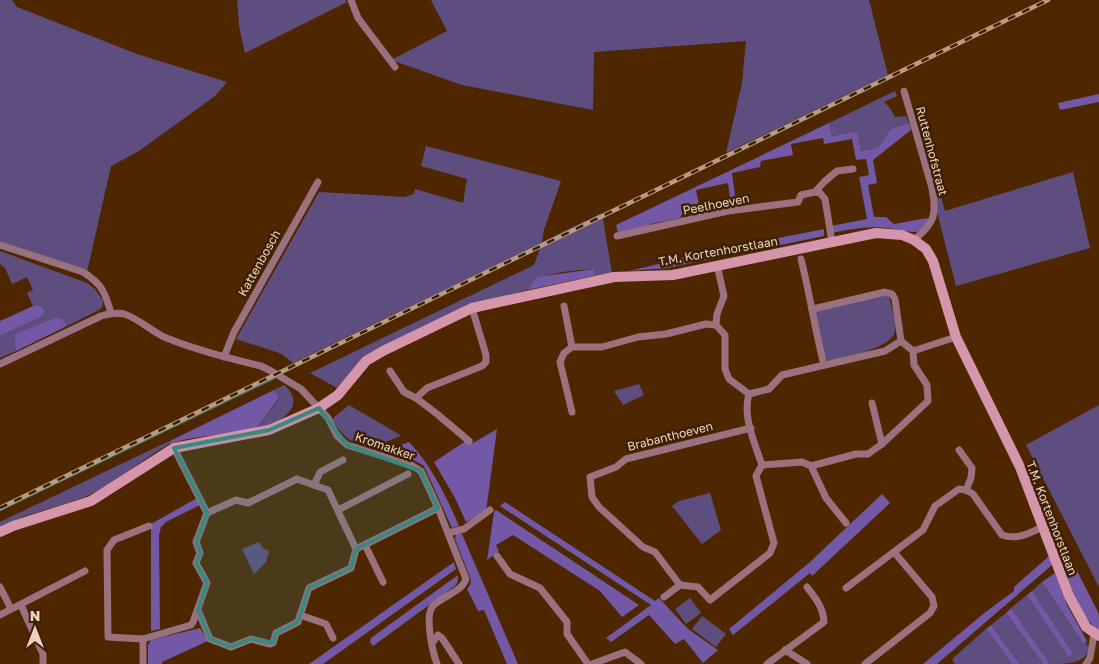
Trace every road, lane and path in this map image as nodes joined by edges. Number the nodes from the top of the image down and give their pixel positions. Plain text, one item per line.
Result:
1 (351, 0) edge
2 (395, 67) dead end
3 (904, 91) dead end
4 (853, 168) dead end
5 (318, 182) dead end
6 (815, 192) junction
7 (617, 236) dead end
8 (914, 240) junction
9 (832, 242) junction
10 (0, 245) edge
11 (801, 259) dead end
12 (718, 265) junction
13 (564, 306) dead end
14 (472, 308) junction
15 (813, 308) junction
16 (111, 313) junction
17 (716, 325) junction
18 (956, 337) junction
19 (901, 341) junction
20 (572, 347) junction
21 (913, 351) junction
22 (224, 357) junction
23 (0, 364) edge
24 (824, 365) junction
25 (390, 370) dead end
26 (749, 394) junction
27 (416, 398) junction
28 (872, 403) dead end
29 (319, 408) junction
30 (572, 412) dead end
31 (751, 428) junction
32 (469, 441) dead end
33 (882, 444) junction
34 (174, 448) junction
35 (959, 450) dead end
36 (343, 460) dead end
37 (762, 465) junction
38 (811, 466) junction
39 (408, 474) dead end
40 (314, 485) junction
41 (966, 490) junction
42 (438, 508) junction
43 (338, 510) junction
44 (490, 510) dead end
45 (207, 513) junction
46 (846, 523) dead end
47 (149, 526) dead end
48 (1042, 527) junction
49 (0, 532) edge
50 (448, 533) junction
51 (365, 545) junction
52 (356, 549) junction
53 (894, 552) junction
54 (497, 556) dead end
55 (85, 571) dead end
56 (382, 582) dead end
57 (680, 585) junction
58 (0, 587) edge
59 (807, 587) dead end
60 (846, 588) dead end
61 (664, 598) dead end
62 (21, 605) junction
63 (11, 609) junction
64 (198, 610) junction
65 (0, 615) edge
66 (300, 615) junction
67 (1097, 635) edge
68 (333, 638) dead end
69 (143, 639) junction
70 (432, 643) junction
71 (785, 650) junction
72 (43, 664) edge
73 (143, 664) edge
74 (437, 664) edge
75 (459, 664) edge
76 (588, 664) edge
77 (592, 664) edge
78 (641, 664) edge
79 (768, 664) edge
80 (807, 664) edge
81 (865, 664) edge
82 (1086, 664) edge

1 - 2 street
3 - 8 street, Ruttenhofstraat
4 - 6 street, Peelhoeven
5 - 22 street, Kattenbosch
6 - 7 street, Peelhoeven
6 - 9 street
8 - 9 street, T.M. Kortenhorstlaan
8 - 18 street, T.M. Kortenhorstlaan
9 - 12 street, T.M. Kortenhorstlaan
10 - 16 street
11 - 15 street
12 - 14 street, T.M. Kortenhorstlaan
12 - 17 street
13 - 20 street
14 - 27 street
14 - 29 street, T.M. Kortenhorstlaan
15 - 19 street
15 - 24 street
16 - 22 street, Kromakker
16 - 23 street
17 - 20 street
17 - 26 street
18 - 21 street
18 - 48 street, T.M. Kortenhorstlaan
19 - 21 street
19 - 24 street
20 - 30 street
21 - 33 street
22 - 29 street, Kromakker
24 - 26 street
25 - 27 street
26 - 31 street
27 - 32 street
28 - 33 street
29 - 34 street, T.M. Kortenhorstlaan
29 - 42 street, Kromakker
31 - 37 street
31 - 57 street, Brabanthoeven
33 - 38 street
34 - 45 street
34 - 49 street, T.M. Kortenhorstlaan
35 - 41 street
36 - 40 street
37 - 38 street
37 - 57 street
38 - 46 street
39 - 43 street
40 - 43 street
40 - 45 street
41 - 48 street
41 - 53 street
42 - 50 street, Kromakker
42 - 51 street
43 - 52 street
44 - 50 street
45 - 64 street
47 - 69 street
48 - 67 street, T.M. Kortenhorstlaan
50 - 70 street, Kromakker
51 - 52 street
51 - 56 street
52 - 66 street
53 - 60 street
53 - 81 street
54 - 76 street
55 - 62 street
57 - 61 street
58 - 63 street
59 - 71 street
62 - 63 street
62 - 72 street
63 - 65 street
64 - 66 street
64 - 69 street
66 - 68 street
67 - 82 street
69 - 73 street
70 - 74 street
70 - 75 street
71 - 79 street
71 - 80 street
77 - 78 street

